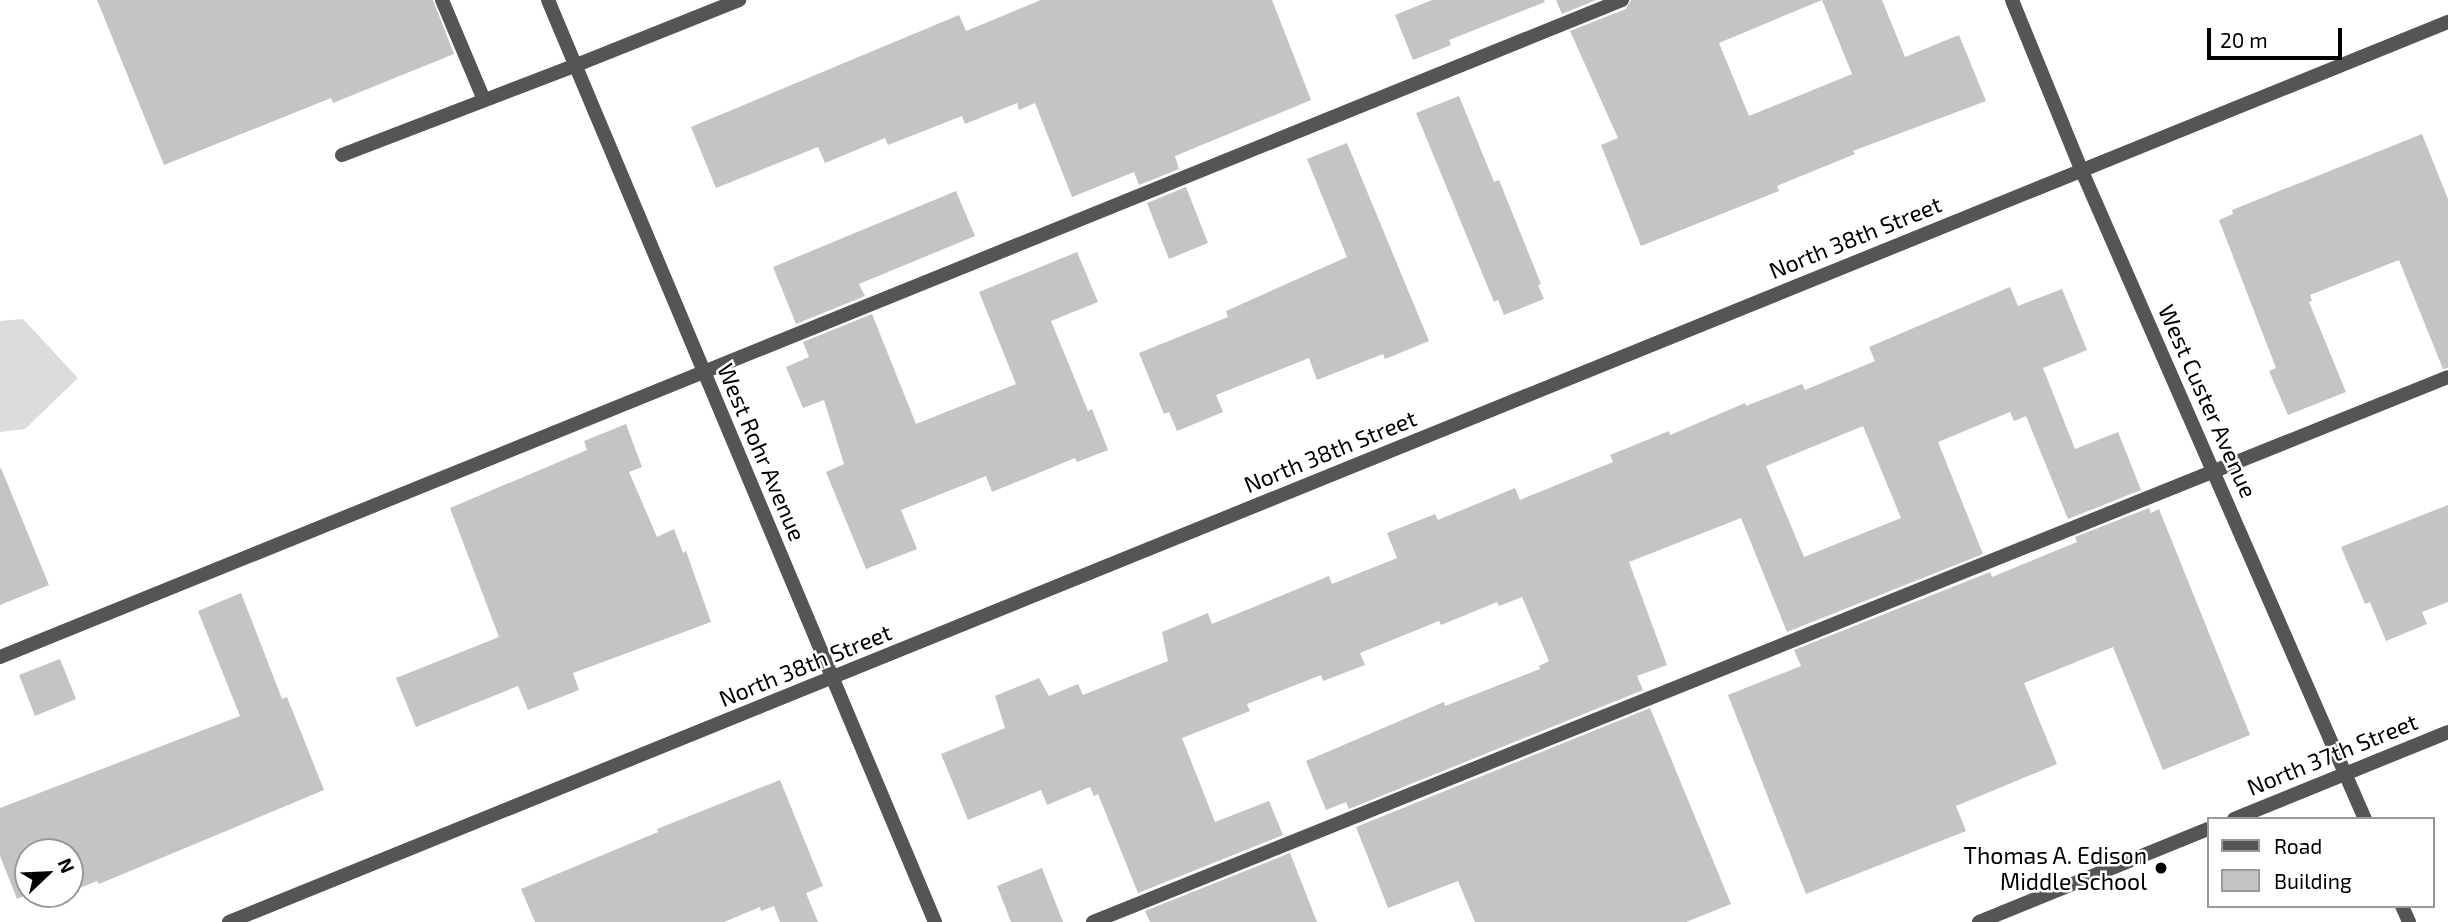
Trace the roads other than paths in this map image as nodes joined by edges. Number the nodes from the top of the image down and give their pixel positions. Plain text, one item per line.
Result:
1 (442, 0) edge
2 (548, 0) edge
3 (739, 0) edge
4 (1622, 0) edge
5 (2012, 0) edge
6 (2448, 22) edge
7 (575, 66) junction
8 (484, 100) junction
9 (342, 155) dead end
10 (2081, 169) junction
11 (704, 374) junction
12 (2448, 377) edge
13 (2214, 473) junction
14 (0, 657) edge
15 (832, 679) junction
16 (2448, 732) edge
17 (2346, 774) junction
18 (2239, 817) edge
19 (2364, 817) edge
20 (2206, 830) edge
21 (229, 922) edge
22 (935, 922) edge
23 (1093, 922) edge
24 (1979, 922) edge

1 - 8 street
2 - 7 street, West Rohr Avenue
3 - 7 street
4 - 11 street
5 - 10 street, West Custer Avenue
6 - 10 street, North 38th Street
7 - 8 street
7 - 11 street, West Rohr Avenue
8 - 9 street
10 - 13 street, West Custer Avenue
10 - 15 street, North 38th Street
11 - 14 street
11 - 15 street, West Rohr Avenue
12 - 13 street
13 - 17 street, West Custer Avenue
13 - 23 street
15 - 21 street, North 38th Street
15 - 22 street, West Rohr Avenue
16 - 17 street, North 37th Street
17 - 18 street, North 37th Street
17 - 19 street, West Custer Avenue
20 - 24 street

